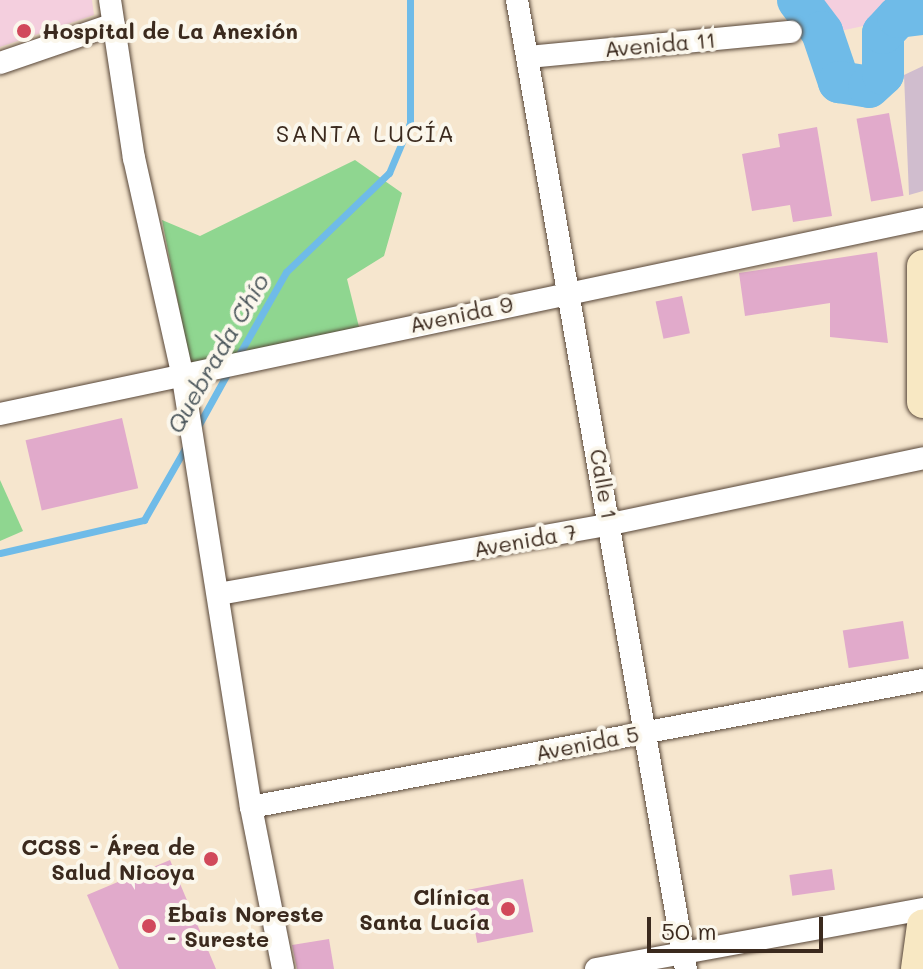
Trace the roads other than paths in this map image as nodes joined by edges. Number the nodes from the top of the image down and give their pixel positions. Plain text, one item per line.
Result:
1 (110, 0) edge
2 (517, 0) edge
3 (114, 24) junction
4 (791, 32) dead end
5 (529, 57) junction
6 (0, 63) edge
7 (923, 219) edge
8 (923, 266) edge
9 (569, 291) junction
10 (182, 372) junction
11 (923, 402) edge
12 (0, 414) edge
13 (923, 458) edge
14 (611, 524) junction
15 (219, 594) junction
16 (923, 680) edge
17 (648, 732) junction
18 (251, 807) junction
19 (923, 909) edge
20 (923, 925) edge
21 (685, 960) edge
22 (283, 969) edge
23 (596, 969) edge
24 (917, 969) edge

1 - 3 street
2 - 5 street, Calle 1
3 - 6 street
3 - 10 street
4 - 5 street, Avenida 11
5 - 9 street, Calle 1
7 - 9 street, Avenida 9
8 - 11 main road
9 - 10 street, Avenida 9
9 - 14 street, Calle 1
10 - 12 street, Avenida 9
10 - 15 street
13 - 14 street, Avenida 7
14 - 15 street, Avenida 7
14 - 17 street, Calle 1
15 - 18 street
16 - 17 street, Avenida 5
17 - 18 street, Avenida 5
17 - 21 street, Calle 1
18 - 22 street
19 - 21 street
20 - 24 main road
21 - 23 street

